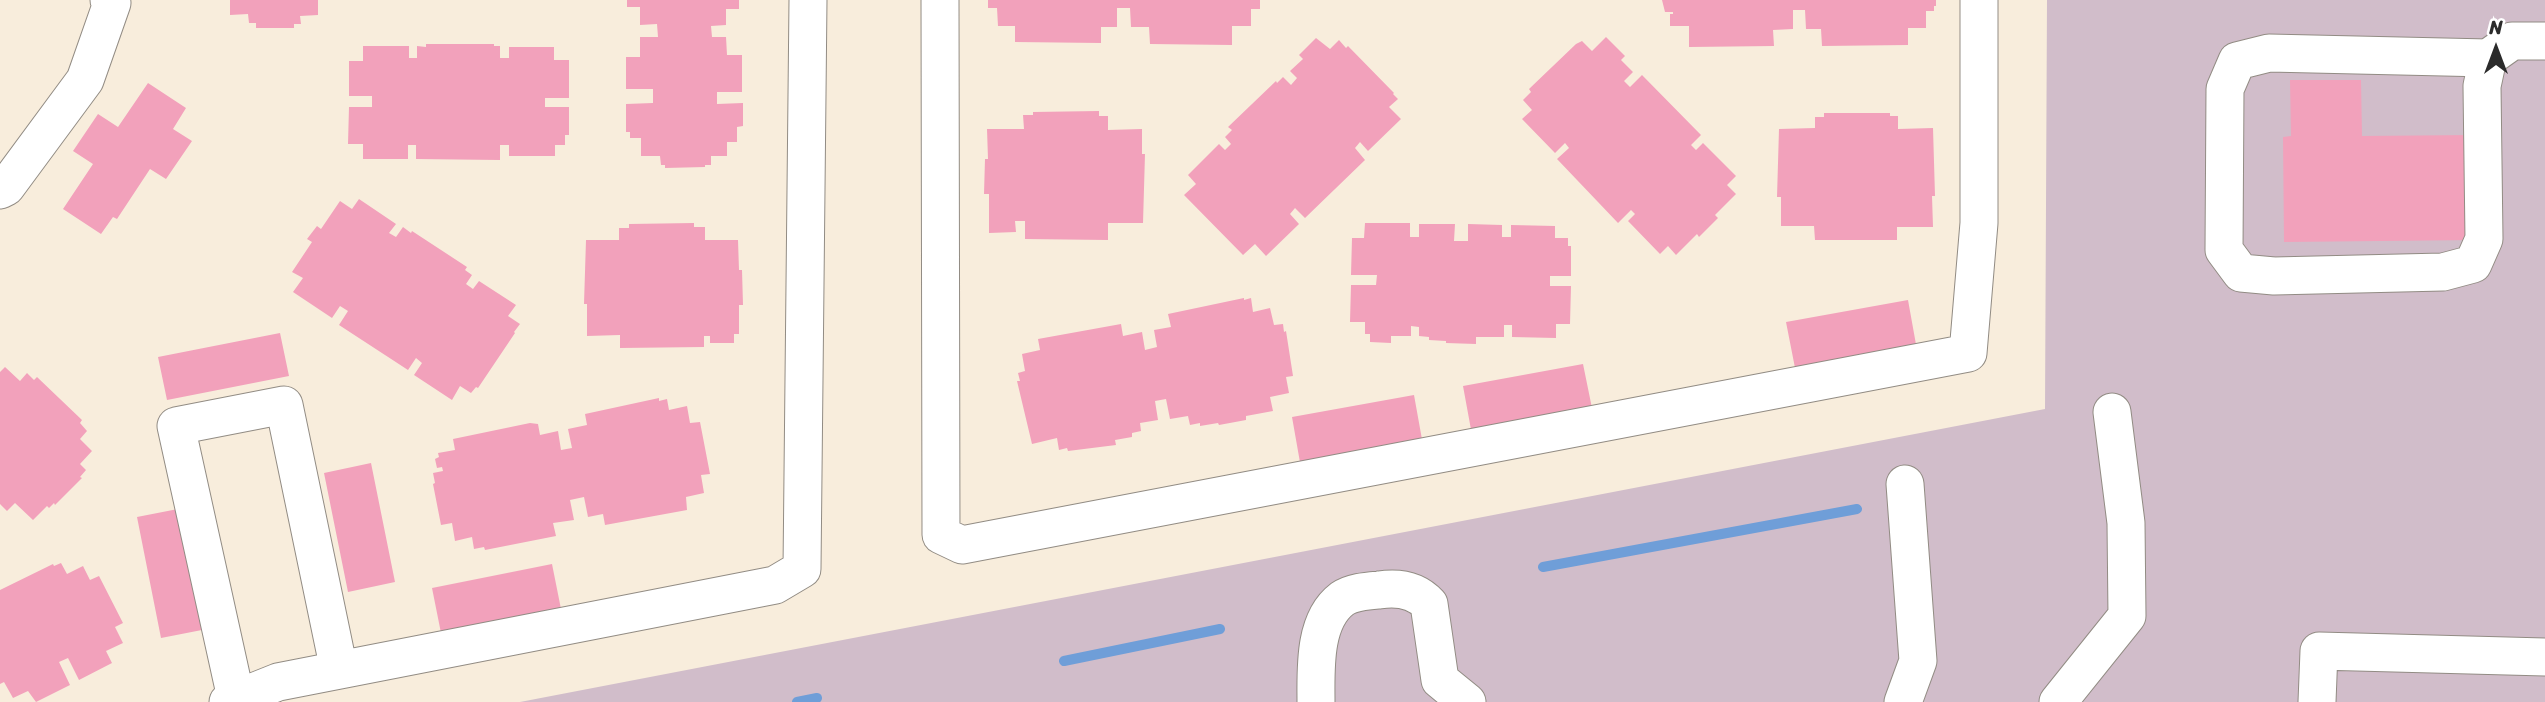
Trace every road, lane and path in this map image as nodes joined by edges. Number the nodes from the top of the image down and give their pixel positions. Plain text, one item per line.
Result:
1 (109, 0) edge
2 (808, 0) edge
3 (940, 0) edge
4 (1979, 0) edge
5 (2545, 41) edge
6 (2488, 58) junction
7 (0, 190) edge
8 (2112, 412) dead end
9 (1905, 484) dead end
10 (2545, 657) edge
11 (338, 670) junction
12 (1449, 695) edge
13 (232, 700) edge
14 (1316, 702) edge
15 (1903, 702) edge
16 (2058, 702) edge
17 (2316, 702) edge

1 - 7 lane
2 - 11 lane
3 - 4 lane
5 - 6 lane
6 - 6 lane
8 - 16 lane
9 - 15 lane
10 - 17 lane
11 - 13 lane
11 - 13 lane
12 - 14 lane

